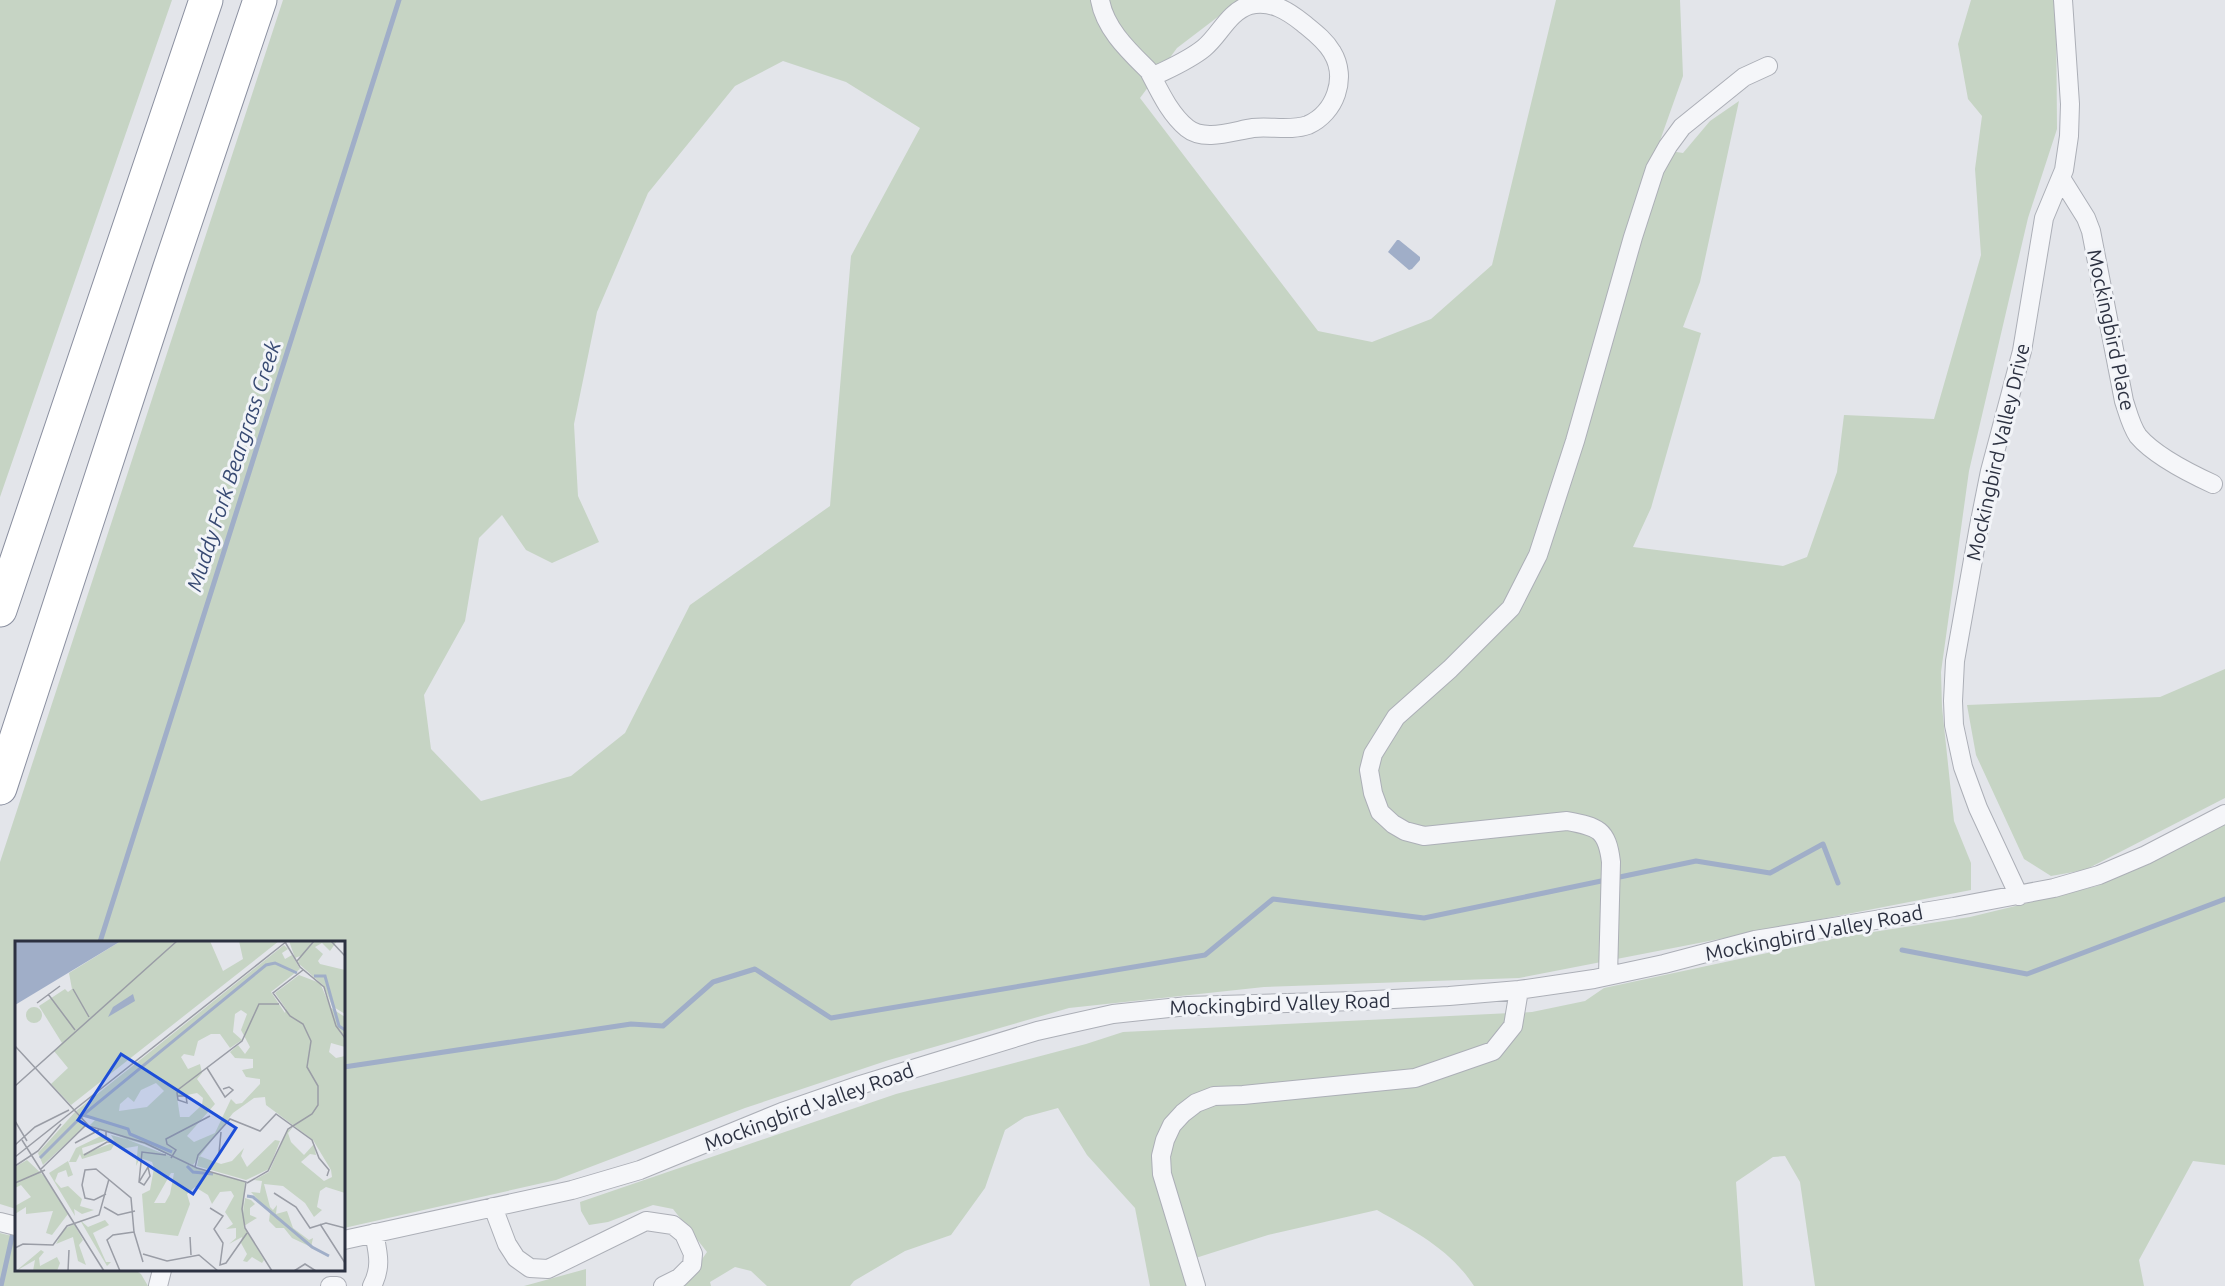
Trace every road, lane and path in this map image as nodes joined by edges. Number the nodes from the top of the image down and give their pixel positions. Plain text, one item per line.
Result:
1 (206, 0) edge
2 (260, 0) edge
3 (1100, 0) edge
4 (2063, 0) edge
5 (1768, 66) dead end
6 (1152, 77) junction
7 (2061, 178) junction
8 (2213, 484) dead end
9 (0, 610) edge
10 (0, 788) edge
11 (2225, 814) edge
12 (2019, 896) junction
13 (1608, 976) junction
14 (1519, 990) junction
15 (493, 1207) junction
16 (374, 1233) junction
17 (345, 1240) edge
18 (162, 1271) edge
19 (158, 1286) edge
20 (330, 1286) edge
21 (337, 1286) edge
22 (372, 1286) edge
23 (663, 1286) edge
24 (1196, 1286) edge

1 - 9 highway
2 - 10 highway
3 - 6 street
4 - 7 street, Mockingbird Valley Drive
5 - 13 street
6 - 6 street
7 - 8 street, Mockingbird Place
7 - 12 street, Mockingbird Valley Drive
11 - 12 street, Mockingbird Valley Road
12 - 13 street, Mockingbird Valley Road
13 - 14 street, Mockingbird Valley Road
14 - 15 street, Mockingbird Valley Road
14 - 24 street
15 - 16 street, Mockingbird Valley Road
15 - 23 street
16 - 17 street, Mockingbird Valley Road
16 - 22 street
18 - 19 street
20 - 21 street

